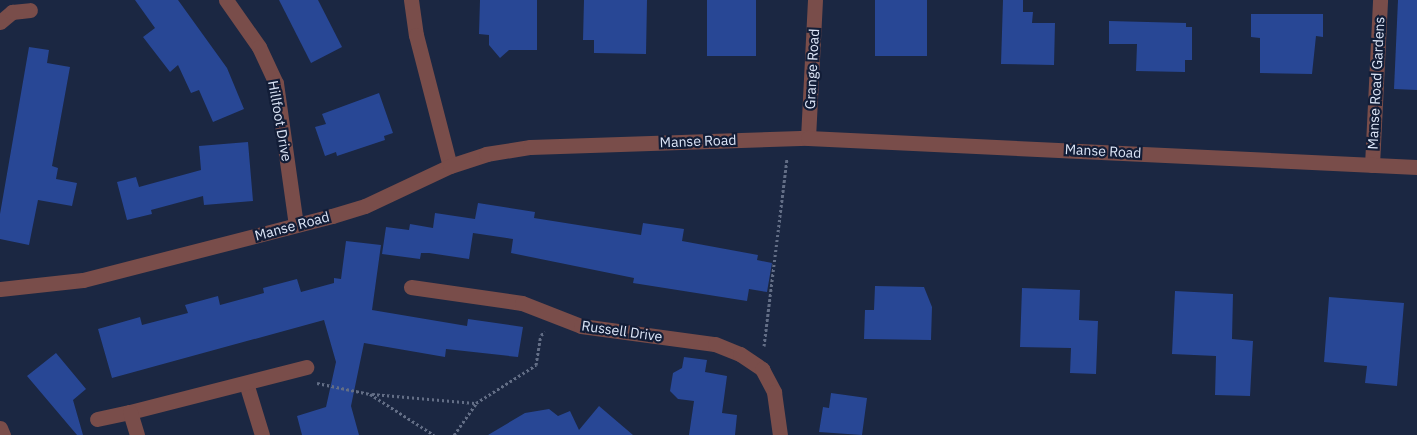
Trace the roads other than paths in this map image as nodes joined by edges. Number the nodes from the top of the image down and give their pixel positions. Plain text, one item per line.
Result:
1 (226, 0) edge
2 (411, 0) edge
3 (816, 0) edge
4 (1380, 0) edge
5 (30, 10) dead end
6 (0, 22) edge
7 (808, 138) junction
8 (1372, 165) junction
9 (450, 166) junction
10 (1417, 167) edge
11 (296, 225) junction
12 (411, 287) dead end
13 (0, 289) edge
14 (306, 368) road end
15 (246, 384) junction
16 (130, 412) junction
17 (96, 419) dead end
18 (0, 428) edge
19 (3, 435) edge
20 (137, 435) edge
21 (262, 435) edge
22 (780, 435) edge

1 - 11 street, Hillfoot Drive
2 - 9 street
3 - 7 street, Grange Road
4 - 8 street, Manse Road Gardens
5 - 6 street
7 - 8 street, Manse Road
7 - 9 street, Manse Road
8 - 10 street, Manse Road
9 - 11 street, Manse Road
11 - 13 street, Manse Road
12 - 22 street, Russell Drive
14 - 15 street
15 - 16 street
15 - 21 street
16 - 17 street
16 - 20 street
18 - 19 street

